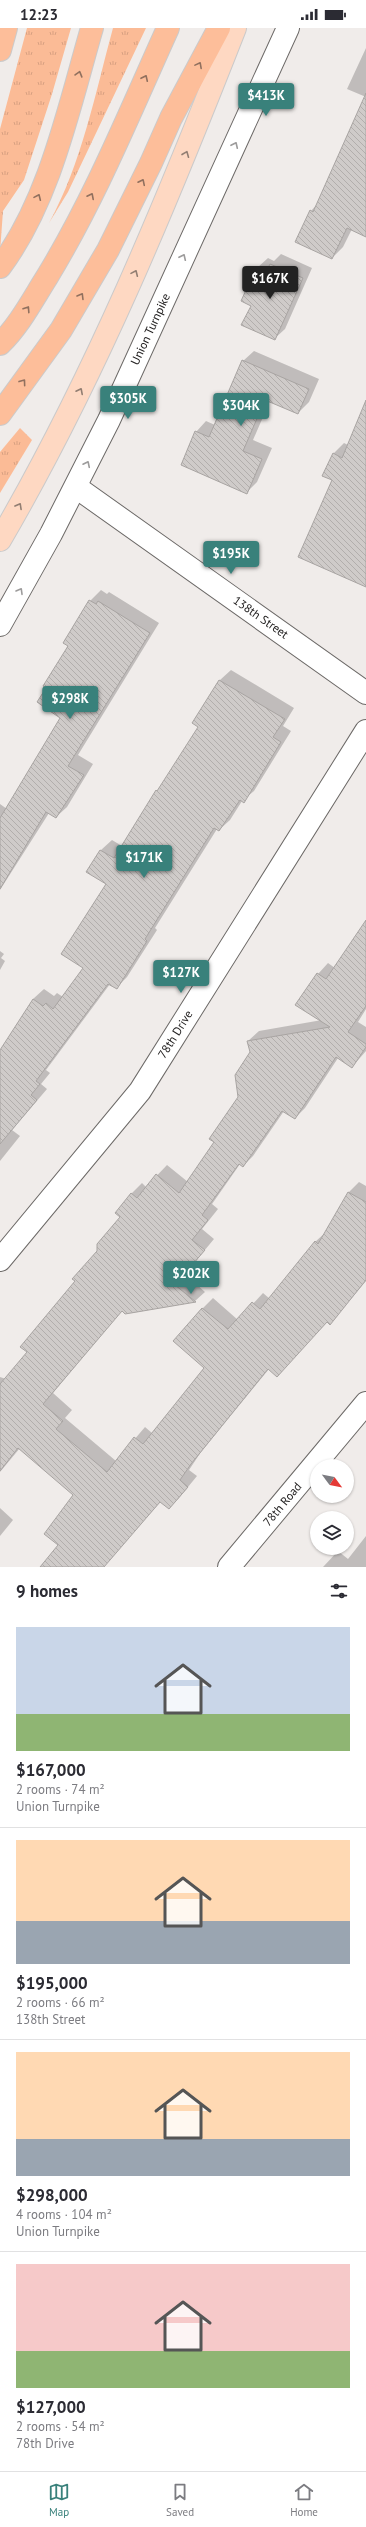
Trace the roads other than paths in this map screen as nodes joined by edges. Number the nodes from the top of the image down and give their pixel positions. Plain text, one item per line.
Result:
1 (6, 28) edge
2 (92, 28) edge
3 (168, 28) edge
4 (219, 28) edge
5 (234, 28) edge
6 (288, 28) edge
7 (0, 50) edge
8 (0, 267) edge
9 (2, 342) edge
10 (0, 414) edge
11 (76, 487) junction
12 (0, 540) edge
13 (0, 625) edge
14 (366, 693) edge
15 (366, 731) edge
16 (0, 1260) edge
17 (366, 1403) edge
18 (229, 1567) edge

1 - 7 highway
8 -> 2 highway
9 -> 3 highway
10 -> 4 highway
12 -> 5 main road
11 -> 6 street, Union Turnpike
13 -> 11 street, Union Turnpike
11 - 14 street, 138th Street
15 - 16 street, 78th Drive
17 - 18 street, 78th Road

